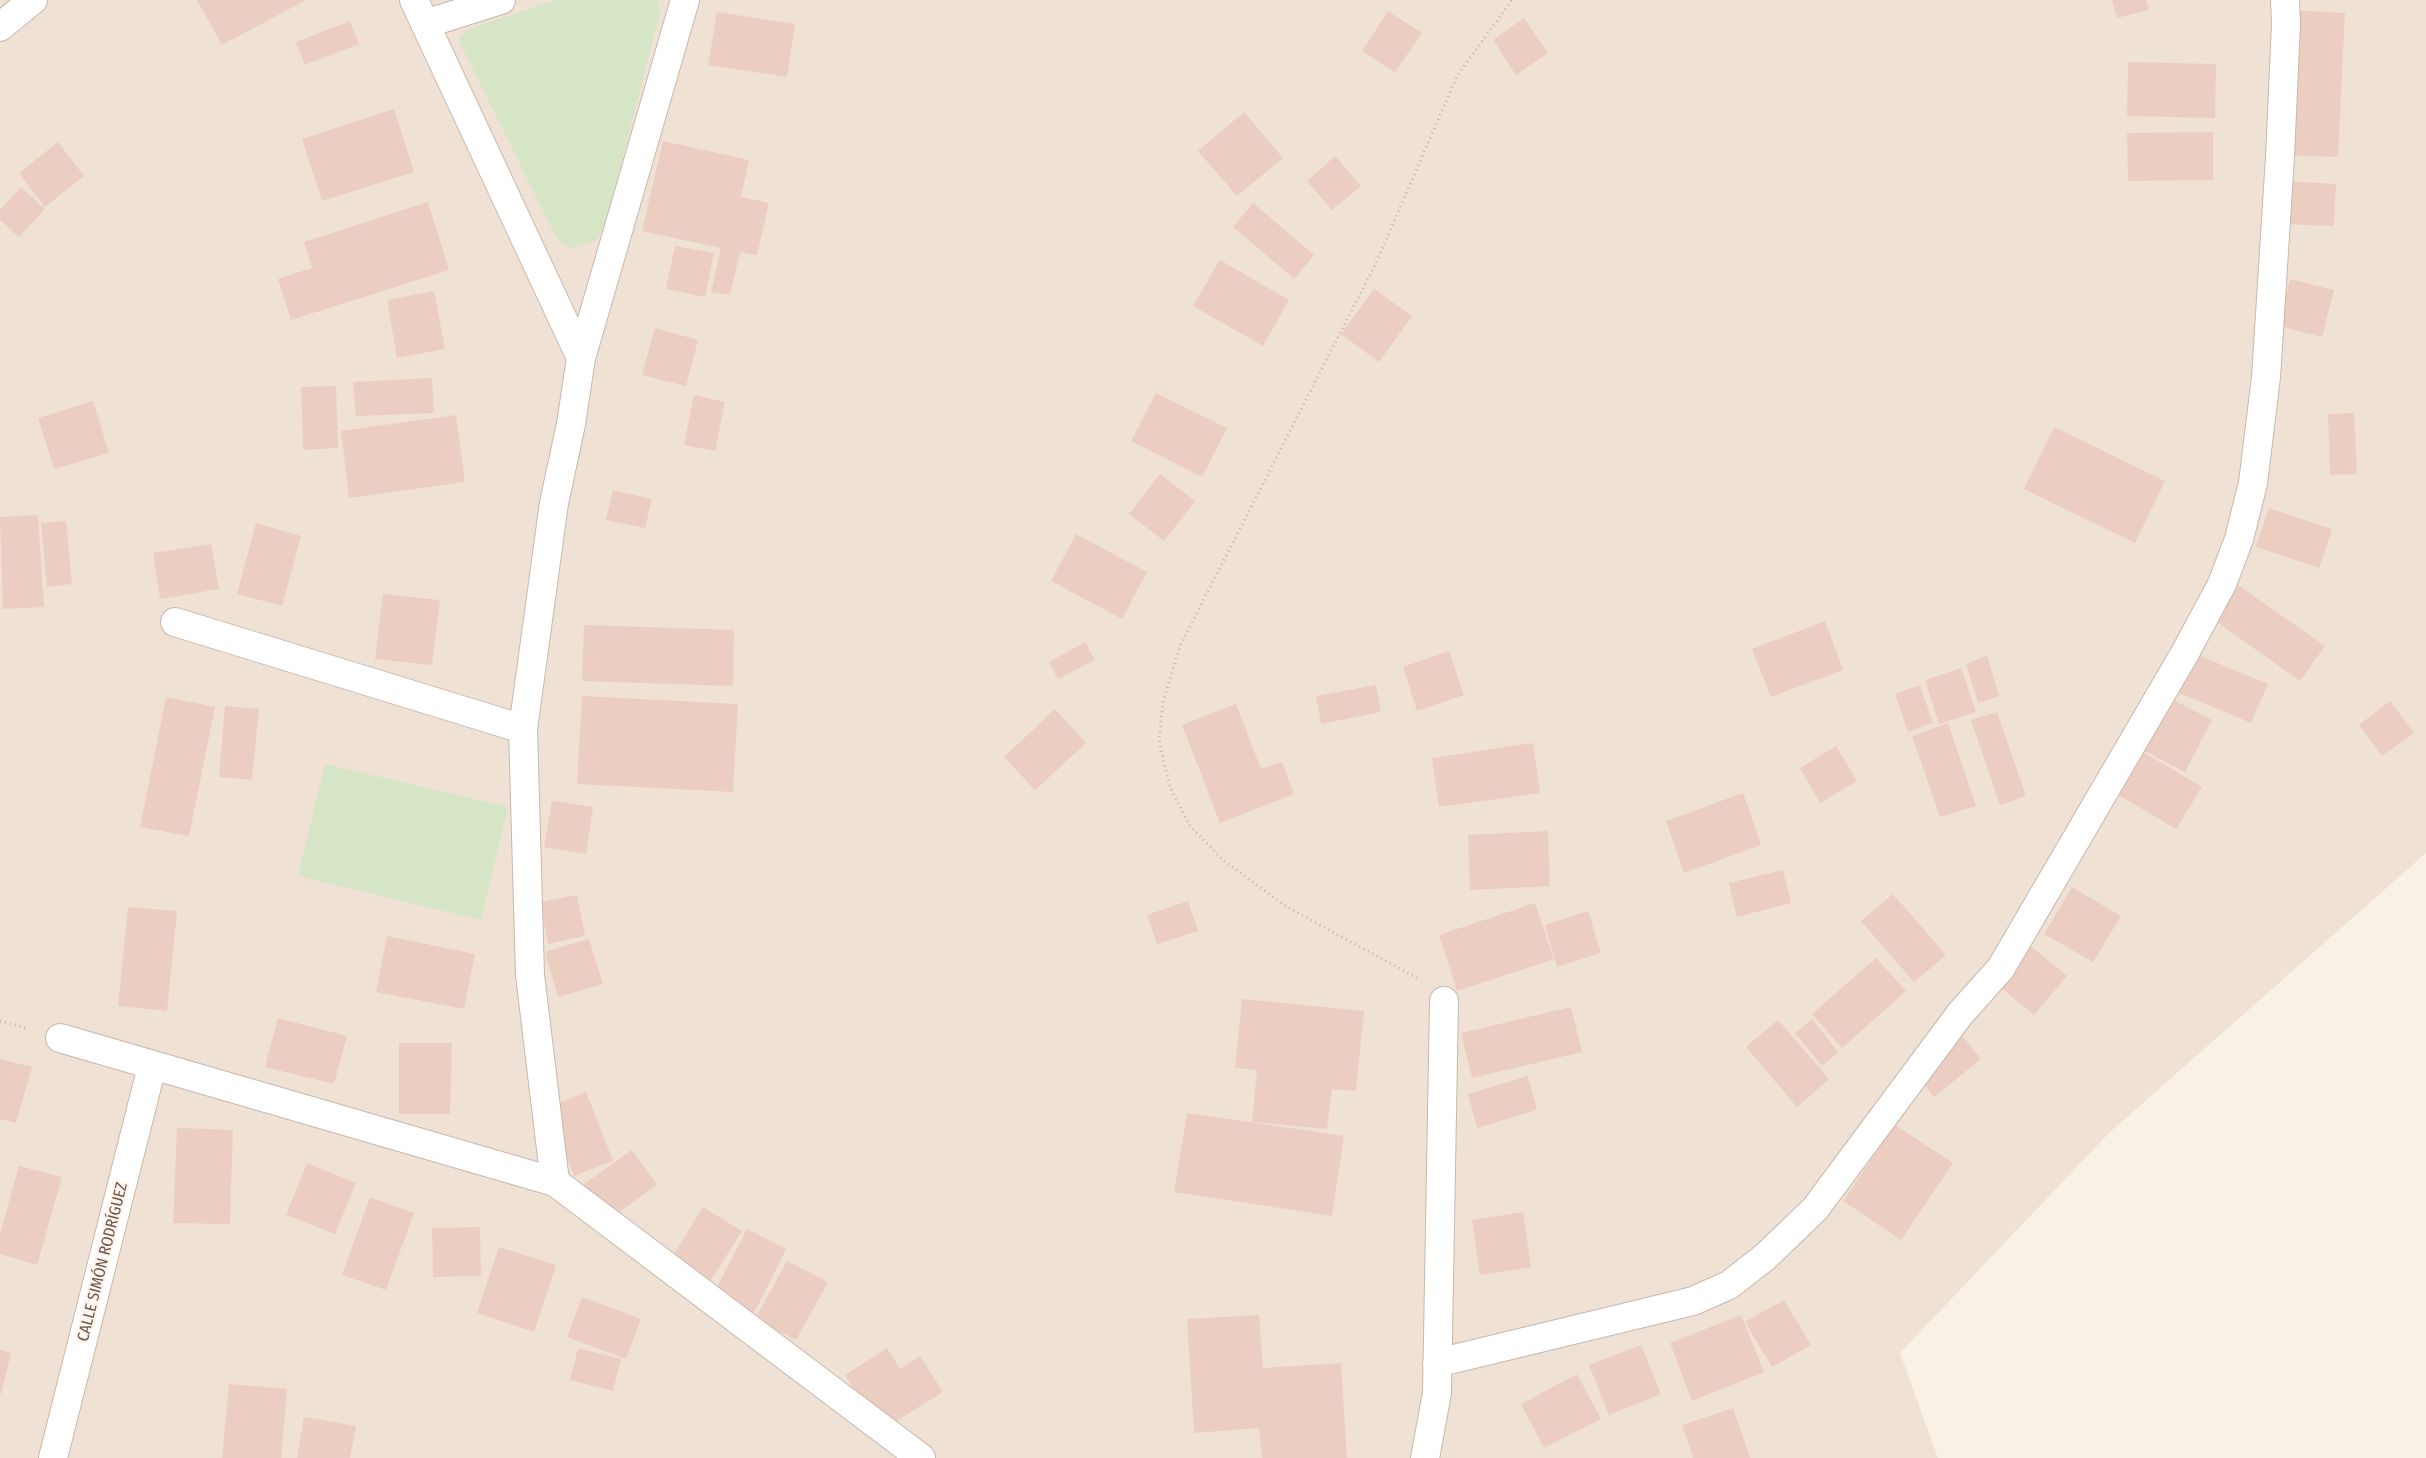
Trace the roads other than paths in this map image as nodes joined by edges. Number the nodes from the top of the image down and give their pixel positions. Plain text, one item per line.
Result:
1 (33, 0) edge
2 (501, 0) edge
3 (685, 0) edge
4 (2285, 0) edge
5 (420, 12) edge
6 (0, 26) edge
7 (581, 358) junction
8 (175, 622) dead end
9 (523, 729) junction
10 (1444, 1000) road end
11 (60, 1038) dead end
12 (152, 1066) junction
13 (554, 1182) junction
14 (1437, 1363) junction
15 (53, 1458) edge
16 (921, 1458) edge
17 (1425, 1458) edge

1 - 6 street
2 - 5 street
3 - 7 street
4 - 14 street
5 - 7 street
7 - 9 street
8 - 9 street
9 - 13 street
10 - 14 street
11 - 12 street
12 - 13 street
12 - 15 street, CALLE SIMÓN RODRÍGUEZ
13 - 16 street
14 - 17 street

